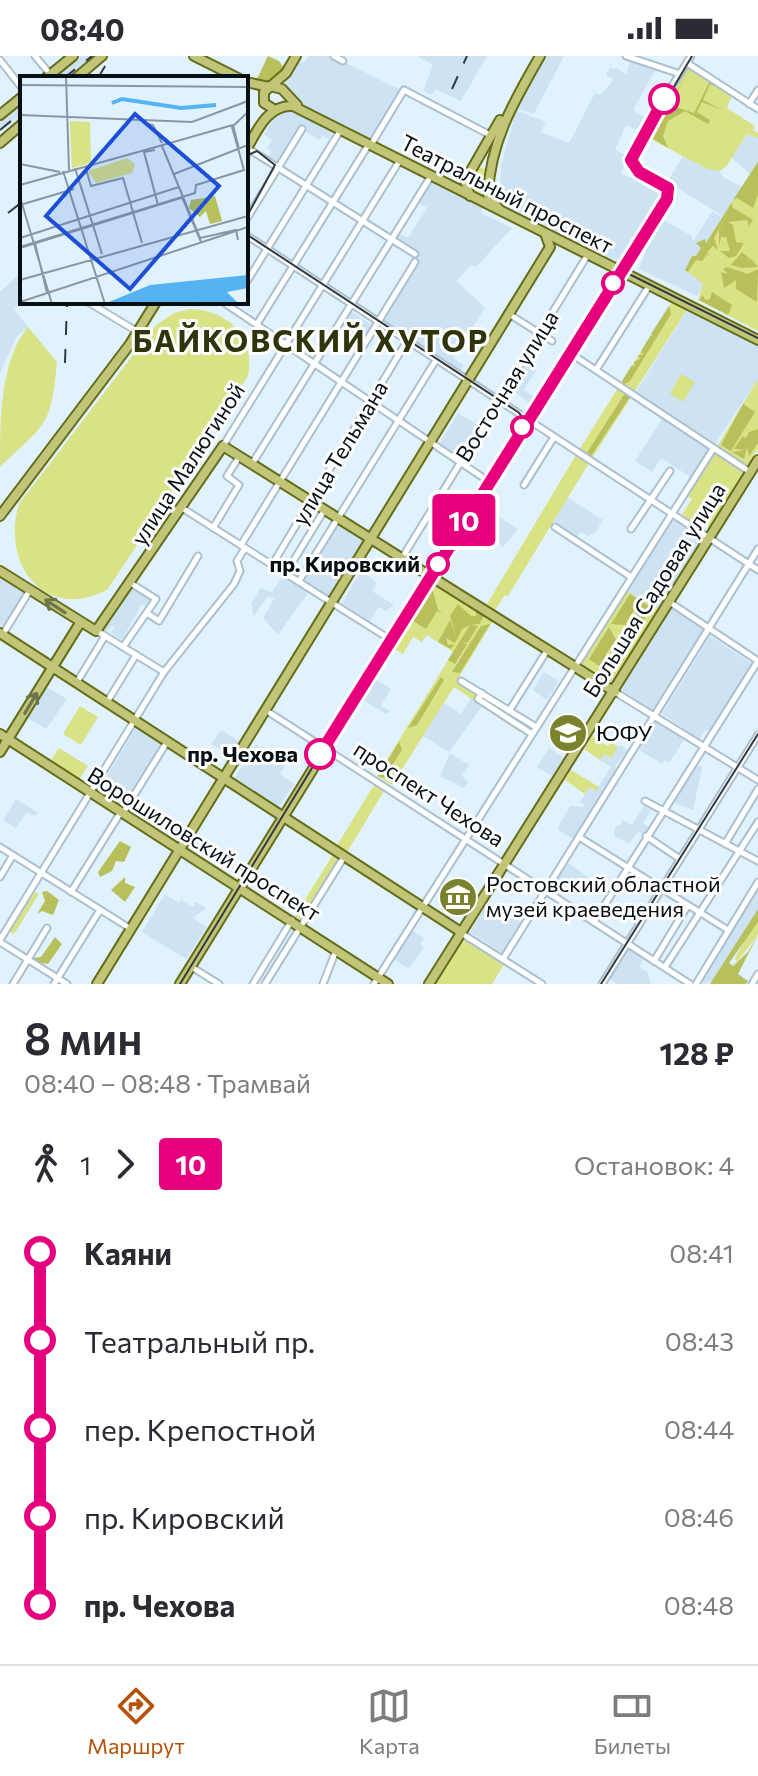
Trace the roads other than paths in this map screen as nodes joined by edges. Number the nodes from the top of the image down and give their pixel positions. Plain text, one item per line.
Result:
1 (35, 56) edge
2 (73, 56) edge
3 (102, 56) edge
4 (194, 56) edge
5 (296, 56) edge
6 (334, 56) edge
7 (538, 56) edge
8 (626, 56) edge
9 (691, 56) edge
10 (643, 59) edge
11 (0, 60) edge
12 (343, 61) dead end
13 (687, 63) junction
14 (286, 73) junction
15 (680, 74) junction
16 (48, 76) edge
17 (78, 76) edge
18 (234, 76) edge
19 (248, 84) edge
20 (20, 85) edge
21 (270, 87) junction
22 (758, 90) edge
23 (285, 93) junction
24 (20, 98) edge
25 (263, 101) junction
26 (749, 104) junction
27 (278, 108) junction
28 (758, 109) edge
29 (1, 112) edge
30 (261, 124) junction
31 (20, 126) edge
32 (302, 129) dead end
33 (340, 130) junction
34 (491, 135) junction
35 (0, 143) edge
36 (371, 144) junction
37 (248, 147) edge
38 (248, 150) edge
39 (400, 160) junction
40 (474, 166) junction
41 (279, 168) junction
42 (490, 170) junction
43 (431, 175) junction
44 (465, 181) junction
45 (307, 186) junction
46 (488, 190) junction
47 (471, 197) junction
48 (334, 202) junction
49 (248, 217) edge
50 (363, 220) junction
51 (248, 236) edge
52 (546, 236) junction
53 (392, 239) junction
54 (558, 240) junction
55 (268, 250) junction
56 (415, 254) dead end
57 (587, 256) junction
58 (415, 262) dead end
59 (295, 267) junction
60 (621, 271) junction
61 (248, 280) edge
62 (322, 285) junction
63 (649, 286) junction
64 (91, 304) edge
65 (109, 304) edge
66 (155, 304) edge
67 (232, 304) edge
68 (351, 304) junction
69 (104, 312) junction
70 (512, 316) junction
71 (378, 323) junction
72 (257, 324) junction
73 (138, 332) junction
74 (540, 334) junction
75 (758, 338) edge
76 (407, 341) junction
77 (552, 341) dead end
78 (287, 344) junction
79 (569, 352) junction
80 (436, 360) junction
81 (315, 363) junction
82 (596, 370) junction
83 (342, 381) junction
84 (469, 383) junction
85 (370, 401) junction
86 (499, 402) junction
87 (527, 419) junction
88 (399, 421) junction
89 (554, 437) junction
90 (432, 443) junction
91 (223, 446) junction
92 (713, 449) junction
93 (240, 456) junction
94 (460, 462) junction
95 (758, 462) edge
96 (252, 464) junction
97 (670, 471) dead end
98 (750, 472) junction
99 (280, 481) junction
100 (488, 481) junction
101 (524, 485) dead end
102 (311, 500) junction
103 (651, 501) junction
104 (182, 508) junction
105 (326, 509) junction
106 (2, 510) edge
107 (672, 515) junction
108 (339, 517) junction
109 (555, 527) dead end
110 (213, 528) junction
111 (631, 529) dead end
112 (373, 539) junction
113 (709, 539) junction
114 (243, 546) junction
115 (758, 549) edge
116 (198, 556) dead end
117 (402, 558) junction
118 (749, 564) junction
119 (272, 565) junction
120 (758, 570) edge
121 (0, 571) edge
122 (286, 573) junction
123 (431, 576) junction
124 (631, 577) junction
125 (128, 581) junction
126 (299, 581) junction
127 (30, 590) junction
128 (671, 603) junction
129 (334, 604) junction
130 (147, 613) junction
131 (80, 623) junction
132 (709, 628) junction
133 (1, 634) edge
134 (100, 634) junction
135 (391, 640) junction
136 (123, 647) junction
137 (548, 649) junction
138 (136, 655) junction
139 (758, 661) edge
140 (573, 665) junction
141 (53, 667) junction
142 (164, 672) junction
143 (461, 681) dead end
144 (77, 682) junction
145 (614, 691) junction
146 (480, 696) junction
147 (107, 702) junction
148 (509, 711) junction
149 (270, 713) junction
150 (655, 716) junction
151 (135, 720) junction
152 (536, 727) junction
153 (532, 734) junction
154 (758, 735) edge
155 (4, 738) edge
156 (167, 741) junction
157 (703, 746) junction
158 (324, 747) junction
159 (0, 752) edge
160 (738, 768) junction
161 (758, 780) edge
162 (226, 781) junction
163 (758, 789) edge
164 (91, 794) junction
165 (645, 801) dead end
166 (662, 811) junction
167 (121, 814) junction
168 (282, 817) junction
169 (758, 822) edge
170 (698, 830) junction
171 (646, 836) junction
172 (579, 837) junction
173 (466, 839) junction
174 (725, 844) junction
175 (0, 847) edge
176 (738, 851) junction
177 (182, 852) junction
178 (13, 855) junction
179 (344, 857) junction
180 (680, 859) junction
181 (758, 861) edge
182 (505, 864) junction
183 (627, 866) junction
184 (42, 873) junction
185 (0, 877) edge
186 (758, 882) edge
187 (238, 888) junction
188 (662, 888) junction
189 (546, 891) junction
190 (71, 892) junction
191 (688, 905) junction
192 (422, 908) junction
193 (100, 910) junction
194 (698, 911) junction
195 (594, 922) junction
196 (289, 925) junction
197 (47, 928) dead end
198 (131, 929) junction
199 (728, 930) junction
200 (298, 931) junction
201 (462, 933) junction
202 (0, 941) edge
203 (628, 944) junction
204 (335, 953) junction
205 (28, 959) junction
206 (503, 959) junction
207 (654, 961) junction
208 (190, 966) junction
209 (665, 967) junction
210 (758, 974) edge
211 (56, 981) edge
212 (377, 982) edge
213 (13, 984) edge
214 (67, 984) edge
215 (100, 984) edge
216 (180, 984) edge
217 (219, 984) edge
218 (253, 984) edge
219 (265, 984) edge
220 (323, 984) edge
221 (388, 984) edge
222 (430, 984) edge
223 (542, 984) edge
224 (602, 984) edge
225 (693, 984) edge
226 (752, 984) edge

1 - 16 street
2 - 16 main road
3 - 17 main road
4 - 18 main road
5 - 14 main road
6 - 12 street
7 - 34 main road
7 - 42 main road
8 - 10 street
9 - 13 street
10 - 15 street
11 - 20 street
13 - 15 street
13 - 26 street
14 - 21 main road
14 - 23 main road
15 - 60 street
19 - 21 main road
19 - 25 main road
21 - 23 main road, Театральный проспект
21 - 25 main road
22 - 26 street
23 - 27 main road
23 - 36 main road, Театральный проспект
24 - 29 main road
25 - 27 main road, Театральный проспект
25 - 30 main road
26 - 28 street
27 - 30 main road
27 - 33 main road, Театральный проспект
30 - 37 main road
31 - 35 main road
32 - 41 street
33 - 36 main road, Театральный проспект
33 - 45 street
34 - 36 street
34 - 40 main road
36 - 39 main road, Театральный проспект
36 - 44 main road, Театральный проспект
36 - 48 street
38 - 41 street
39 - 43 main road, Театральный проспект
39 - 50 street, улица Малюгиной
40 - 42 main road
40 - 44 main road
41 - 45 street
41 - 49 street
42 - 46 main road
43 - 47 main road, Театральный проспект
43 - 53 street
44 - 47 main road
45 - 48 street
45 - 55 street
46 - 47 main road
46 - 54 main road, Театральный проспект
47 - 52 main road, Театральный проспект
48 - 50 street
48 - 59 street
50 - 53 street
50 - 62 street, улица Малюгиной
51 - 55 street
52 - 54 main road, Театральный проспект
52 - 84 main road
53 - 56 street
53 - 68 street
54 - 57 main road, Театральный проспект
54 - 60 main road, Театральный проспект
54 - 70 main road
55 - 59 street
55 - 61 street
57 - 60 main road, Театральный проспект
57 - 74 street, Восточная улица
58 - 71 street
59 - 62 street
59 - 72 street
60 - 63 main road, Театральный проспект
60 - 75 main road, Театральный проспект
60 - 79 main road
62 - 68 street
62 - 78 street, улица Малюгиной
63 - 75 main road, Театральный проспект
63 - 82 street
64 - 69 street
65 - 69 street
66 - 73 main road
67 - 72 street
68 - 71 street
68 - 81 street
69 - 73 street
70 - 74 street
70 - 84 main road
71 - 76 street
71 - 83 street
72 - 78 street
73 - 106 main road
74 - 77 street
74 - 86 street, Восточная улица
76 - 80 street
76 - 85 street, улица Тельмана
78 - 81 street
78 - 91 street, улица Малюгиной
79 - 82 street
79 - 87 main road
80 - 84 street
80 - 88 street
81 - 83 street
81 - 96 street
82 - 92 street
83 - 85 street
83 - 99 street
84 - 86 street
84 - 90 main road
85 - 88 street
85 - 102 street, улица Тельмана
86 - 87 street
86 - 94 street, Восточная улица
87 - 89 street
87 - 100 main road
88 - 90 street
88 - 108 street
89 - 101 street
89 - 103 street
90 - 94 street
90 - 112 main road
91 - 93 main road
91 - 104 main road, улица Малюгиной
92 - 98 street
92 - 107 street
93 - 96 main road
93 - 110 street
94 - 100 street
94 - 117 street, Восточная улица
95 - 98 main road, Большая Садовая улица
95 - 113 main road, Большая Садовая улица
96 - 99 main road
97 - 103 street
98 - 113 main road, Большая Садовая улица
99 - 102 main road
99 - 114 street
100 - 123 main road
102 - 105 main road
102 - 119 street, улица Тельмана
103 - 107 street
103 - 111 street
104 - 110 street
104 - 125 main road, улица Малюгиной
105 - 108 main road
105 - 122 street
107 - 113 street
107 - 124 street
108 - 112 main road
108 - 126 street
109 - 124 street
110 - 114 street
112 - 117 main road
112 - 129 main road
113 - 118 street
113 - 128 main road, Большая Садовая улица
113 - 145 main road, Большая Садовая улица
114 - 119 street
114 - 142 street
115 - 118 street
116 - 130 street
117 - 123 main road
118 - 120 street
118 - 132 street
119 - 122 street
121 - 127 main road
122 - 126 street
123 - 135 main road
123 - 137 main road
124 - 140 street
125 - 130 street
125 - 134 main road, улица Малюгиной
126 - 129 street
131 -> 127 main road
127 - 133 street
128 - 132 street
128 - 145 main road, Большая Садовая улица
129 - 135 street
129 - 149 main road
129 - 162 main road
130 - 136 street
131 - 134 main road
131 - 141 main road
132 - 139 street
132 - 150 street
133 - 141 main road
134 - 136 street
134 - 144 street, улица Малюгиной
135 - 158 main road
136 - 138 street
137 - 140 main road
137 - 148 street
138 - 142 street
138 - 147 street
139 - 157 street
140 - 145 main road
140 - 152 street
141 - 144 main road
155 -> 141 main road
142 - 151 street
143 - 146 street
144 - 147 main road
145 - 150 street
145 - 182 main road, Большая Садовая улица
146 - 148 street
146 - 153 street
147 - 151 main road
148 - 152 street
149 - 158 street, проспект Чехова
149 - 162 main road
150 - 157 street
150 - 172 street
151 - 156 main road
151 - 164 street
152 - 153 street
153 - 173 street
154 - 160 street
155 - 159 main road
155 - 164 main road, Ворошиловский проспект
156 - 162 main road
156 - 167 street
157 - 160 street
157 - 166 street
158 - 168 main road
158 - 173 street, проспект Чехова
160 - 161 street
160 - 170 street
162 - 168 main road
162 - 177 main road
163 - 174 street
164 - 167 main road, Ворошиловский проспект
164 - 184 street
165 - 166 street
166 - 170 street
166 - 171 street
167 - 177 main road, Ворошиловский проспект
167 - 190 street
168 - 179 main road
168 - 187 main road
169 - 176 street
170 - 174 street
170 - 180 street
171 - 180 street
171 - 183 street
172 - 183 street
172 - 189 street
173 - 182 street, проспект Чехова
173 - 192 street
174 - 176 street
175 - 178 street
176 - 181 street
176 - 194 street
177 - 187 main road, Ворошиловский проспект
177 - 198 main road
177 - 215 main road
178 - 184 street
178 - 185 street
179 - 192 main road
179 - 200 street
180 - 188 street
182 - 189 street, проспект Чехова
182 - 201 main road, Большая Садовая улица
183 - 188 street
183 - 195 street
184 - 190 street
184 - 202 street
186 - 199 street
187 - 196 main road, Ворошиловский проспект
187 - 208 main road
188 - 191 street
188 - 203 street
189 - 195 street, проспект Чехова
189 - 206 street
190 - 193 street
191 - 194 street
191 - 207 street
192 - 201 main road
192 - 212 street
193 - 198 street
193 - 211 street
194 - 199 street
194 - 209 street
195 - 203 street, проспект Чехова
196 - 200 main road, Ворошиловский проспект
196 - 218 street
197 - 205 street
198 - 215 main road
199 - 225 street
200 - 204 main road, Ворошиловский проспект
200 - 212 main road, Ворошиловский проспект
200 - 219 street
201 - 206 street
201 - 222 main road, Большая Садовая улица
202 - 205 street
203 - 207 street, проспект Чехова
203 - 224 street
204 - 212 main road, Ворошиловский проспект
204 - 220 street
205 - 211 street
205 - 213 street
206 - 223 street
207 - 209 street, проспект Чехова
208 - 216 main road
208 - 217 street
209 - 225 street, проспект Чехова
210 - 226 street
211 - 214 street
212 - 221 main road, Ворошиловский проспект

